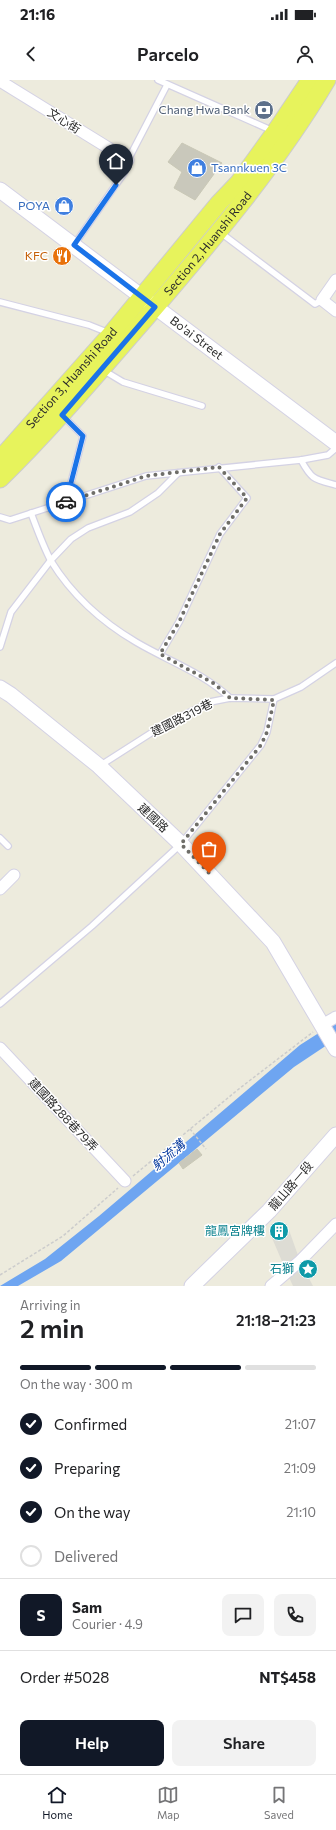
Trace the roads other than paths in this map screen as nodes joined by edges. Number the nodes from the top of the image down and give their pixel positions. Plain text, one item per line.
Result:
1 (158, 80) edge
2 (310, 80) edge
3 (327, 80) edge
4 (0, 81) edge
5 (167, 84) junction
6 (275, 132) junction
7 (128, 160) junction
8 (0, 190) edge
9 (219, 232) junction
10 (74, 245) junction
11 (336, 280) edge
12 (322, 300) junction
13 (0, 302) edge
14 (149, 302) junction
15 (336, 311) edge
16 (111, 334) junction
17 (101, 369) junction
18 (202, 406) dead end
19 (62, 415) junction
20 (336, 443) edge
21 (336, 448) edge
22 (0, 459) edge
23 (301, 460) junction
24 (219, 467) junction
25 (179, 472) junction
26 (0, 479) edge
27 (336, 485) edge
28 (66, 502) junction
29 (31, 514) junction
30 (0, 516) edge
31 (51, 560) junction
32 (0, 647) edge
33 (160, 654) junction
34 (336, 663) edge
35 (0, 688) edge
36 (230, 698) junction
37 (274, 700) junction
38 (99, 766) junction
39 (0, 838) edge
40 (181, 844) junction
41 (8, 846) dead end
42 (14, 875) dead end
43 (0, 889) edge
44 (0, 1004) edge
45 (336, 1017) edge
46 (323, 1026) junction
47 (334, 1046) edge
48 (0, 1048) edge
49 (332, 1142) edge
50 (125, 1182) road end
51 (336, 1224) edge
52 (192, 1286) edge
53 (271, 1286) edge

1 - 5 lane
2 - 6 main road, Section 2, Huanshi Road
3 - 9 main road, Section 2, Huanshi Road
4 - 7 street, 文心街
5 - 6 lane
5 - 7 lane
6 - 14 main road, Section 2, Huanshi Road
7 - 10 lane
8 - 10 street, Bo'ai Street
9 - 12 lane
9 - 14 main road, Section 2, Huanshi Road
10 - 14 street, Bo'ai Street
11 - 12 street
12 - 15 street
13 - 16 lane
14 - 16 main road, Section 3, Huanshi Road
14 - 17 main road, Section 3, Huanshi Road
14 - 20 street, Bo'ai Street
16 - 22 main road, Section 3, Huanshi Road
17 - 18 lane
17 - 19 main road, Section 3, Huanshi Road
19 - 26 main road, Section 3, Huanshi Road
19 - 28 lane
21 - 23 lane
23 - 24 lane
23 - 27 lane
24 - 25 lane
24 - 33 lane
25 - 28 lane
25 - 31 lane
28 - 29 lane
29 - 30 lane
29 - 31 lane
31 - 32 lane
31 - 33 lane
33 - 36 lane
34 - 37 lane, 建國路319巷
35 - 38 street, 建國路
36 - 37 lane, 建國路319巷
36 - 38 lane, 建國路319巷
37 - 40 lane
38 - 40 street, 建國路
39 - 41 lane
40 - 44 lane
40 - 46 street, 建國路
42 - 43 street
45 - 46 street
46 - 47 street, 建國路
48 - 50 street, 建國路288巷79弄
49 - 52 street, 龍山路一段
51 - 53 street

